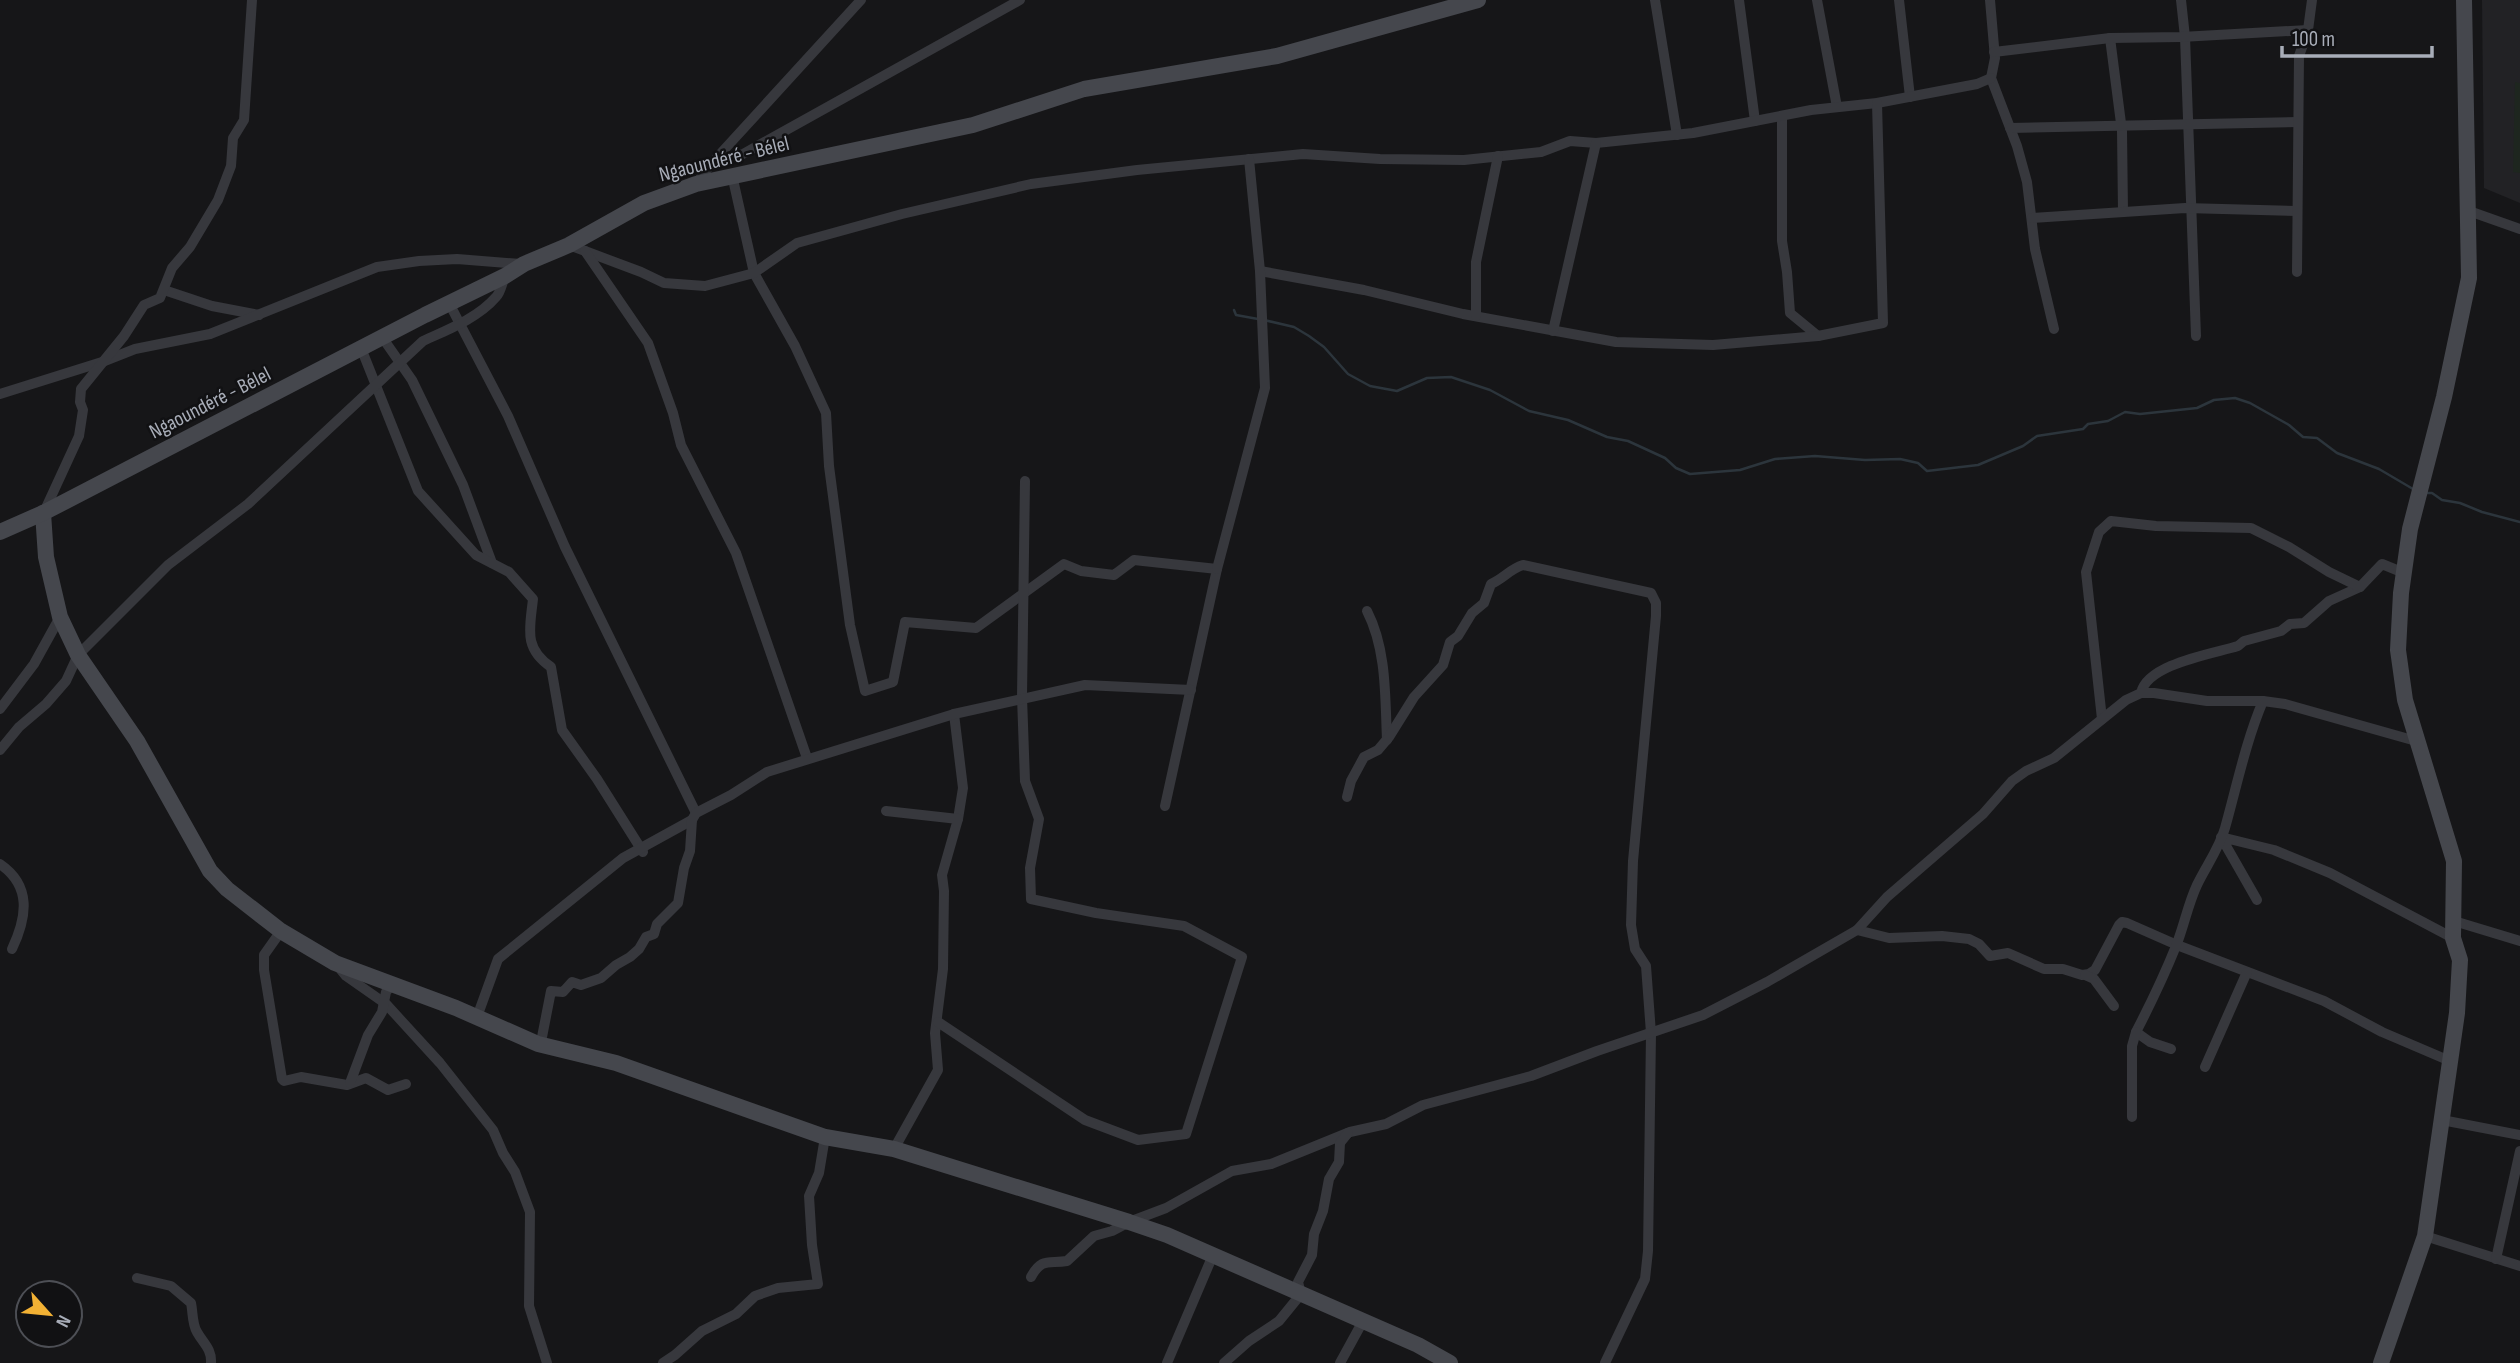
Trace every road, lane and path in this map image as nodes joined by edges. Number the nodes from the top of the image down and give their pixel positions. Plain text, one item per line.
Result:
1 (252, 0) edge
2 (862, 0) edge
3 (1020, 0) edge
4 (1478, 0) edge
5 (1655, 0) edge
6 (1739, 0) edge
7 (1817, 0) edge
8 (1899, 0) edge
9 (1990, 0) edge
10 (2182, 0) edge
11 (2312, 0) edge
12 (2464, 0) edge
13 (2308, 30) junction
14 (2185, 37) junction
15 (2110, 38) junction
16 (1994, 52) junction
17 (1991, 78) junction
18 (1910, 97) junction
19 (1877, 103) junction
20 (1837, 107) junction
21 (1782, 116) junction
22 (1755, 121) junction
23 (2298, 122) junction
24 (2188, 125) junction
25 (2122, 126) junction
26 (2010, 128) junction
27 (1677, 135) junction
28 (1596, 143) junction
29 (1498, 156) junction
30 (1249, 159) junction
31 (711, 164) junction
32 (732, 176) junction
33 (696, 184) junction
34 (2192, 209) junction
35 (2297, 211) junction
36 (2469, 211) junction
37 (2123, 212) junction
38 (2032, 218) junction
39 (2520, 229) edge
40 (569, 245) junction
41 (585, 251) junction
42 (524, 264) junction
43 (1260, 271) junction
44 (2297, 272) dead end
45 (754, 273) junction
46 (505, 276) junction
47 (164, 290) junction
48 (449, 303) junction
49 (259, 315) junction
50 (1476, 316) junction
51 (460, 323) junction
52 (2054, 329) dead end
53 (1553, 331) junction
54 (1818, 336) junction
55 (2196, 336) dead end
56 (382, 337) junction
57 (361, 348) junction
58 (102, 362) junction
59 (400, 362) junction
60 (376, 384) junction
61 (0, 394) edge
62 (1025, 481) dead end
63 (43, 513) junction
64 (0, 532) edge
65 (492, 563) junction
66 (1217, 569) junction
67 (2404, 573) junction
68 (2360, 587) junction
69 (1023, 593) junction
70 (1367, 611) dead end
71 (60, 617) junction
72 (78, 656) junction
73 (1191, 690) junction
74 (2141, 693) junction
75 (1022, 697) junction
76 (2263, 701) junction
77 (0, 709) edge
78 (954, 714) junction
79 (2102, 719) junction
80 (1387, 740) junction
81 (2416, 741) junction
82 (0, 750) edge
83 (807, 758) junction
84 (1347, 797) dead end
85 (1165, 806) dead end
86 (886, 811) dead end
87 (694, 817) junction
88 (958, 819) junction
89 (2221, 837) junction
90 (641, 850) junction
91 (0, 864) edge
92 (2257, 900) dead end
93 (1857, 930) junction
94 (2453, 930) junction
95 (281, 931) junction
96 (2518, 939) edge
97 (2176, 946) junction
98 (12, 949) dead end
99 (335, 963) junction
100 (2247, 972) junction
101 (2085, 975) junction
102 (392, 984) junction
103 (383, 1002) junction
104 (2114, 1006) dead end
105 (477, 1017) junction
106 (938, 1022) junction
107 (2136, 1032) junction
108 (1651, 1033) junction
109 (538, 1044) junction
110 (2171, 1049) dead end
111 (2450, 1061) junction
112 (2205, 1066) dead end
113 (350, 1083) junction
114 (406, 1084) dead end
115 (2132, 1117) dead end
116 (2442, 1120) junction
117 (1350, 1132) junction
118 (2520, 1135) edge
119 (825, 1137) junction
120 (894, 1149) junction
121 (2520, 1151) edge
122 (1129, 1222) junction
123 (2425, 1236) junction
124 (1213, 1255) junction
125 (2496, 1259) junction
126 (2520, 1266) edge
127 (1031, 1276) dead end
128 (137, 1278) dead end
129 (1301, 1294) junction
130 (1363, 1321) junction
131 (211, 1363) edge
132 (547, 1363) edge
133 (663, 1363) edge
134 (1167, 1363) edge
135 (1224, 1363) edge
136 (1340, 1363) edge
137 (1450, 1363) edge
138 (1605, 1363) edge
139 (2381, 1363) edge

1 - 47 street
2 - 31 street
3 - 31 street
4 - 32 street, Ngaoundéré - Bélel
5 - 27 street
6 - 22 street
7 - 20 street
8 - 18 street
9 - 16 street
10 - 14 street
11 - 13 street
12 - 36 street
13 - 14 street
13 - 23 street
14 - 15 street
14 - 24 street
15 - 16 street
15 - 25 street
16 - 17 street
17 - 18 street
17 - 26 street
18 - 19 street
19 - 20 street
19 - 54 street
20 - 21 street
21 - 22 street
21 - 54 street
22 - 27 street
23 - 24 street
23 - 35 street
24 - 25 street
24 - 34 street
25 - 26 street
25 - 37 street
26 - 38 street
27 - 28 street
28 - 29 street
28 - 53 street
29 - 30 street
29 - 50 street
30 - 43 street
30 - 45 street
31 - 33 street
32 - 33 street, Ngaoundéré - Bélel
32 - 45 street
33 - 40 street, Ngaoundéré - Bélel
34 - 35 street
34 - 37 street
34 - 55 street
35 - 44 street
36 - 39 street
36 - 67 street
37 - 38 street
38 - 52 street
40 - 41 street
40 - 42 street, Ngaoundéré - Bélel
41 - 45 street
41 - 83 street
42 - 46 street, Ngaoundéré - Bélel
42 - 49 street
43 - 50 street
43 - 66 street
45 - 69 street
46 - 48 street, Ngaoundéré - Bélel
46 - 51 street
47 - 49 street
47 - 58 street
48 - 51 street
48 - 56 street, Ngaoundéré - Bélel
49 - 58 street
50 - 53 street
51 - 59 street
51 - 87 street
53 - 54 street
56 - 57 street, Ngaoundéré - Bélel
56 - 59 street
57 - 60 street
57 - 63 street, Ngaoundéré - Bélel
58 - 61 street
58 - 63 street
59 - 60 street
59 - 65 street
60 - 65 street
60 - 72 street
62 - 69 street
63 - 64 street, Ngaoundéré - Bélel
63 - 71 street
65 - 90 street
66 - 69 street
66 - 73 street
67 - 68 street
67 - 81 street
68 - 74 street
68 - 79 street
69 - 75 street
70 - 80 street
71 - 72 street
71 - 77 street
72 - 82 street
72 - 95 street
73 - 75 street
73 - 85 street
74 - 76 street
74 - 79 street
75 - 78 street
75 - 106 street
76 - 81 street
76 - 89 street
78 - 83 street
78 - 88 street
79 - 93 street
80 - 84 street
80 - 108 street
81 - 94 street
83 - 87 street
86 - 88 street
87 - 90 street
87 - 109 street
88 - 106 street
89 - 92 street
89 - 94 street
89 - 97 street
90 - 105 street
91 - 98 street
93 - 101 street
93 - 108 street
94 - 96 street
94 - 111 street
95 - 99 street
95 - 113 street
97 - 100 street
97 - 101 street
97 - 107 street
99 - 102 street
99 - 103 street
100 - 111 street
100 - 112 street
101 - 104 street
102 - 103 street
102 - 105 street
103 - 113 street
103 - 132 street
105 - 109 street
106 - 120 street
107 - 110 street
107 - 115 street
108 - 117 street
108 - 138 street
109 - 119 street
111 - 116 street
113 - 114 street
116 - 118 street
116 - 123 street
117 - 122 street
117 - 129 street
119 - 120 street
119 - 133 street
120 - 122 street
121 - 125 street
122 - 124 street
122 - 127 street
123 - 125 street
123 - 139 street
124 - 129 street
124 - 134 street
125 - 126 street
128 - 131 street
129 - 130 street
129 - 135 street
130 - 136 street
130 - 137 street

